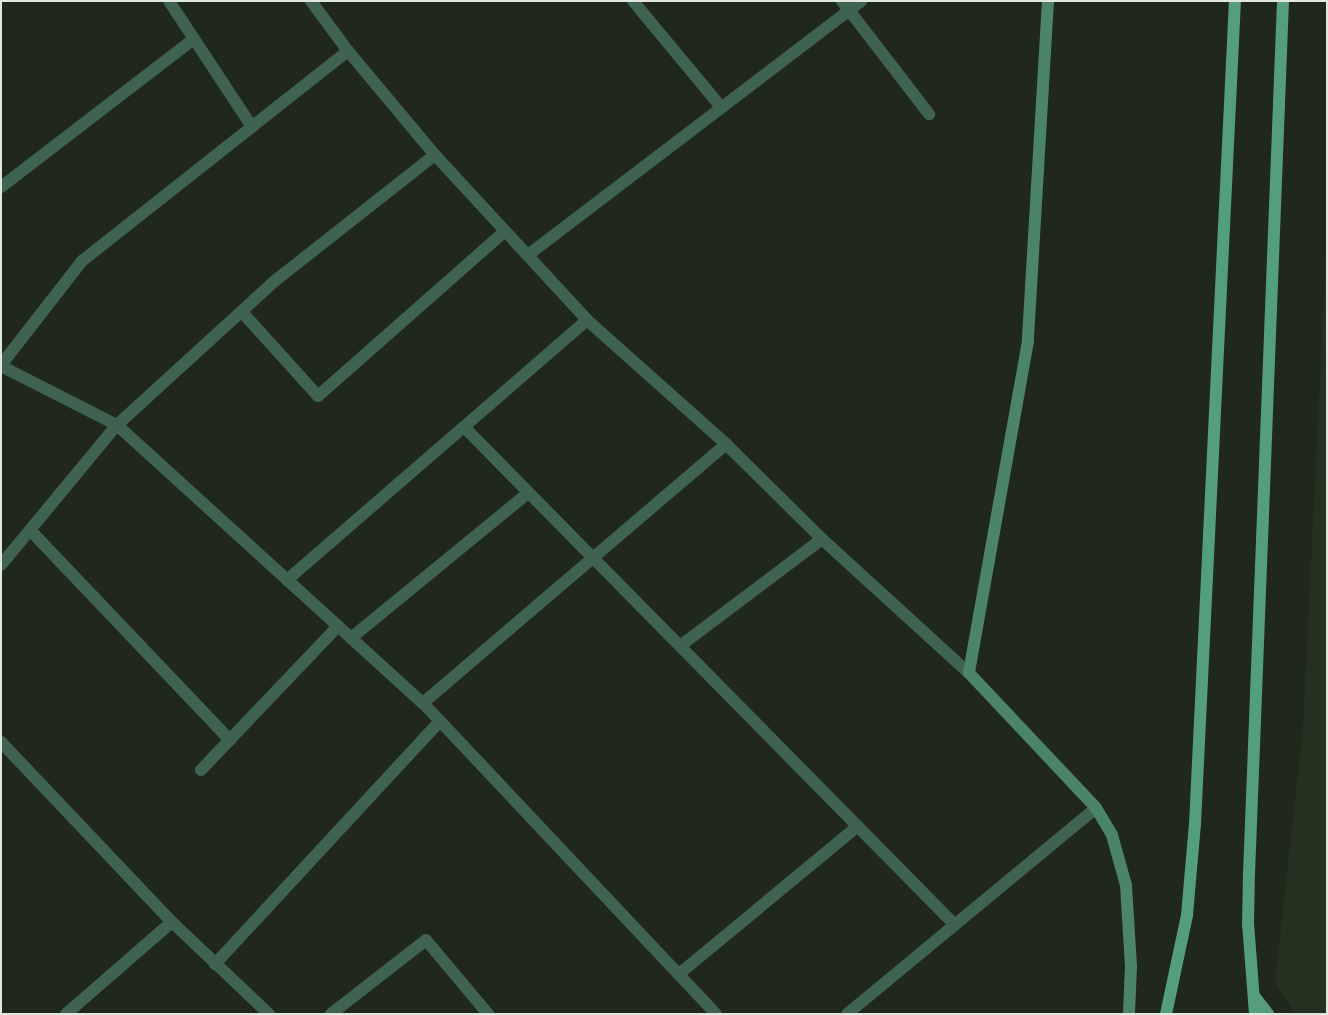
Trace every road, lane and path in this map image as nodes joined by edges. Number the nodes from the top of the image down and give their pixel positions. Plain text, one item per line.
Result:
1 (169, 1) edge
2 (311, 1) edge
3 (633, 1) edge
4 (861, 1) edge
5 (1048, 1) edge
6 (1235, 1) edge
7 (1283, 1) edge
8 (845, 6) edge
9 (194, 39) junction
10 (348, 51) junction
11 (721, 107) junction
12 (929, 114) dead end
13 (252, 127) junction
14 (435, 155) junction
15 (1, 188) edge
16 (505, 231) junction
17 (528, 255) junction
18 (242, 312) junction
19 (587, 320) junction
20 (1, 365) edge
21 (117, 425) junction
22 (464, 427) junction
23 (726, 444) junction
24 (528, 493) junction
25 (30, 530) junction
26 (822, 539) junction
27 (593, 558) junction
28 (1, 565) edge
29 (287, 580) junction
30 (338, 626) junction
31 (351, 638) junction
32 (680, 646) junction
33 (969, 673) junction
34 (423, 703) junction
35 (440, 721) junction
36 (230, 740) junction
37 (1, 742) edge
38 (201, 770) dead end
39 (1096, 808) junction
40 (858, 826) junction
41 (172, 922) junction
42 (955, 925) junction
43 (215, 964) junction
44 (678, 974) junction
45 (1254, 996) junction
46 (66, 1014) edge
47 (269, 1014) edge
48 (332, 1014) edge
49 (488, 1014) edge
50 (716, 1014) edge
51 (848, 1014) edge
52 (1129, 1014) edge
53 (1166, 1014) edge
54 (1255, 1014) edge
55 (1268, 1014) edge

1 - 9 street
2 - 10 street
3 - 11 street
4 - 8 street
5 - 33 street
6 - 53 main road
7 - 45 main road
8 - 11 street
8 - 12 street
9 - 13 street
9 - 15 street
10 - 13 street
10 - 14 street
11 - 17 street
13 - 20 street
14 - 16 street
14 - 18 street
16 - 17 street
16 - 18 street
17 - 19 street
18 - 21 street
19 - 22 street
19 - 23 street
20 - 21 street
21 - 25 street
21 - 29 street
22 - 24 street
22 - 29 street
23 - 26 street
23 - 27 street
24 - 27 street
24 - 31 street
25 - 28 street
25 - 36 street
26 - 32 street
26 - 33 street
27 - 32 street
27 - 34 street
29 - 30 street
30 - 31 street
30 - 36 street
31 - 34 street
32 - 40 street
33 - 39 street
34 - 35 street
35 - 43 street
35 - 44 street
36 - 38 street
37 - 41 street
39 - 42 street
39 - 52 street
40 - 42 street
40 - 44 street
41 - 43 street
41 - 46 street
42 - 51 street
43 - 47 street
44 - 50 street
45 - 54 main road
45 - 55 main road
48 - 49 street

